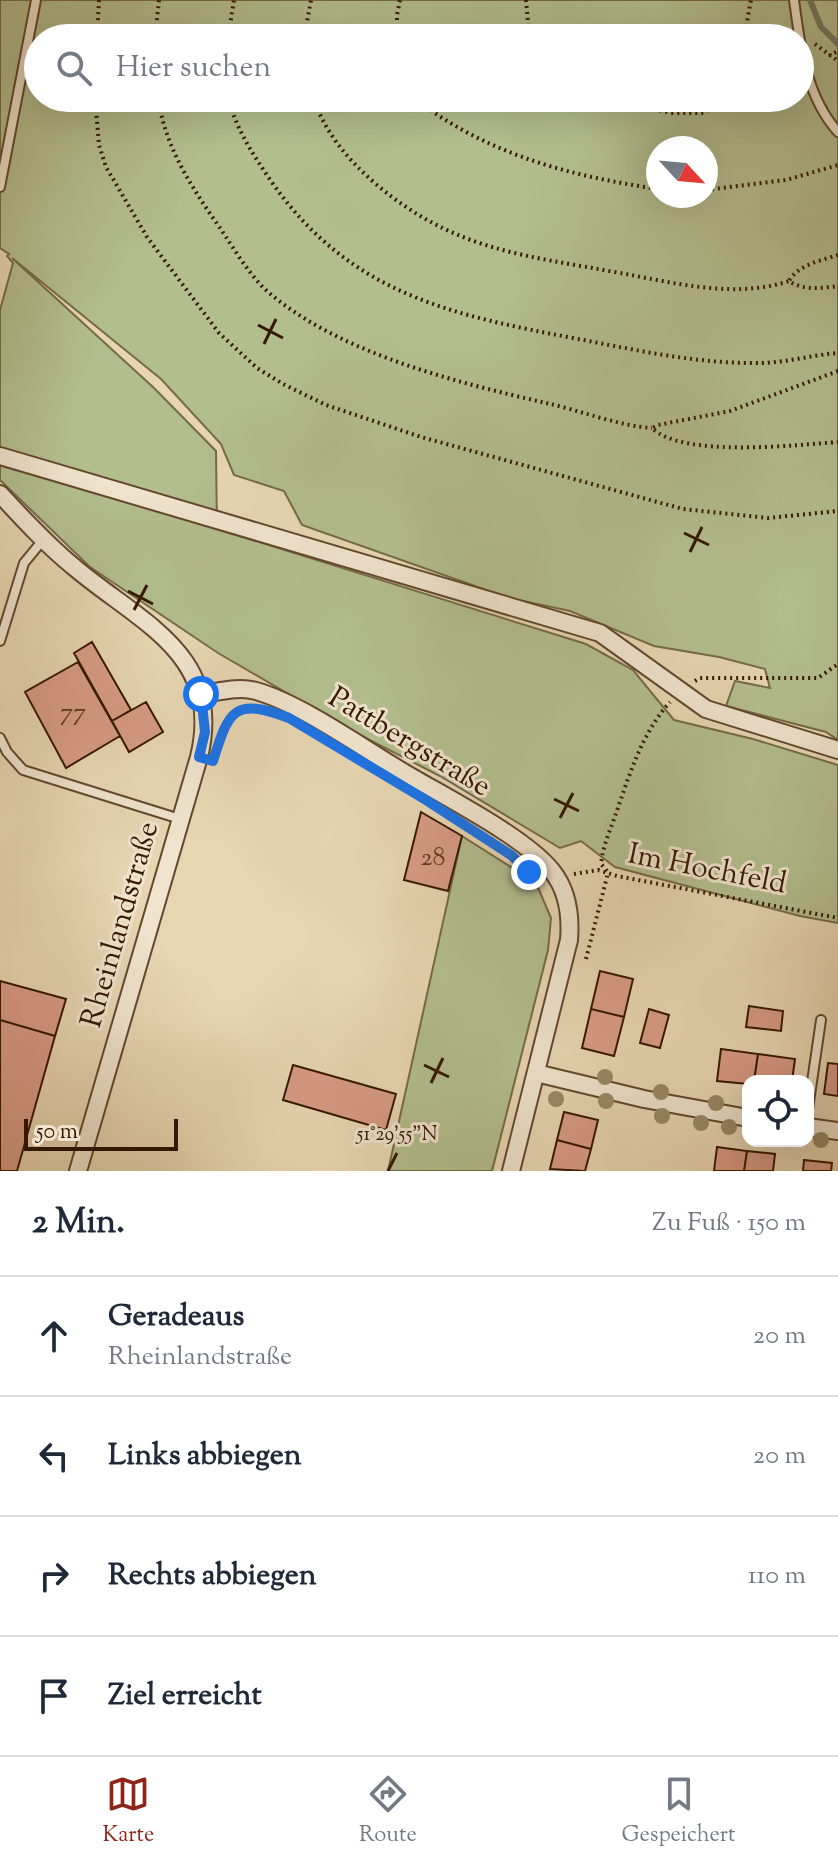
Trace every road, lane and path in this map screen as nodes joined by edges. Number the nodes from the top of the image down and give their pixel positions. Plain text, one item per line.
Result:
1 (36, 0) edge
2 (99, 0) edge
3 (159, 0) edge
4 (234, 0) edge
5 (311, 0) edge
6 (400, 0) edge
7 (526, 0) edge
8 (751, 0) edge
9 (794, 0) edge
10 (31, 24) edge
11 (98, 24) edge
12 (156, 24) edge
13 (230, 24) edge
14 (307, 24) edge
15 (397, 24) edge
16 (528, 24) edge
17 (747, 24) edge
18 (798, 24) edge
19 (838, 51) edge
20 (838, 61) edge
21 (24, 62) edge
22 (814, 91) edge
23 (96, 112) edge
24 (161, 112) edge
25 (233, 112) edge
26 (319, 112) edge
27 (435, 112) edge
28 (667, 112) edge
29 (705, 112) edge
30 (838, 132) edge
31 (838, 165) edge
32 (0, 187) edge
33 (646, 187) edge
34 (718, 188) edge
35 (838, 255) edge
36 (789, 281) junction
37 (838, 286) edge
38 (838, 353) edge
39 (838, 371) edge
40 (652, 428) junction
41 (838, 442) edge
42 (0, 456) edge
43 (0, 494) edge
44 (838, 511) edge
45 (44, 538) junction
46 (0, 641) edge
47 (838, 664) edge
48 (681, 689) junction
49 (201, 694) junction
50 (246, 708) dead end
51 (0, 738) edge
52 (220, 739) dead end
53 (838, 750) edge
54 (181, 820) junction
55 (608, 873) junction
56 (559, 882) junction
57 (838, 918) edge
58 (586, 959) dead end
59 (821, 1020) dead end
60 (536, 1073) junction
61 (813, 1075) edge
62 (742, 1117) edge
63 (814, 1128) edge
64 (838, 1131) edge
65 (78, 1171) edge
66 (511, 1171) edge

1 - 10 lane
2 - 11 path
3 - 12 path
4 - 13 path
5 - 14 path
6 - 15 path
7 - 16 path
8 - 17 path
9 - 18 lane
19 - 20 path
21 - 32 lane
22 - 30 lane
23 - 44 path
24 - 40 path
25 - 38 path
26 - 36 path
27 - 33 path
28 - 29 path
31 - 34 path
35 - 36 path
36 - 37 path
39 - 40 path
40 - 41 path
42 - 48 street
43 - 45 street
45 - 46 lane
45 - 49 street
47 - 48 path
48 - 53 street
48 - 55 path
49 - 54 street, Rheinlandstraße
49 - 56 street, Pattbergstraße
50 - 52 path
51 - 54 lane
54 - 65 street, Rheinlandstraße
55 - 56 path
55 - 57 path, Im Hochfeld
55 - 58 path, Im Hochfeld
56 - 60 street, Pattbergstraße
59 - 61 lane
60 - 62 street
60 - 66 street, Pattbergstraße
63 - 64 street

